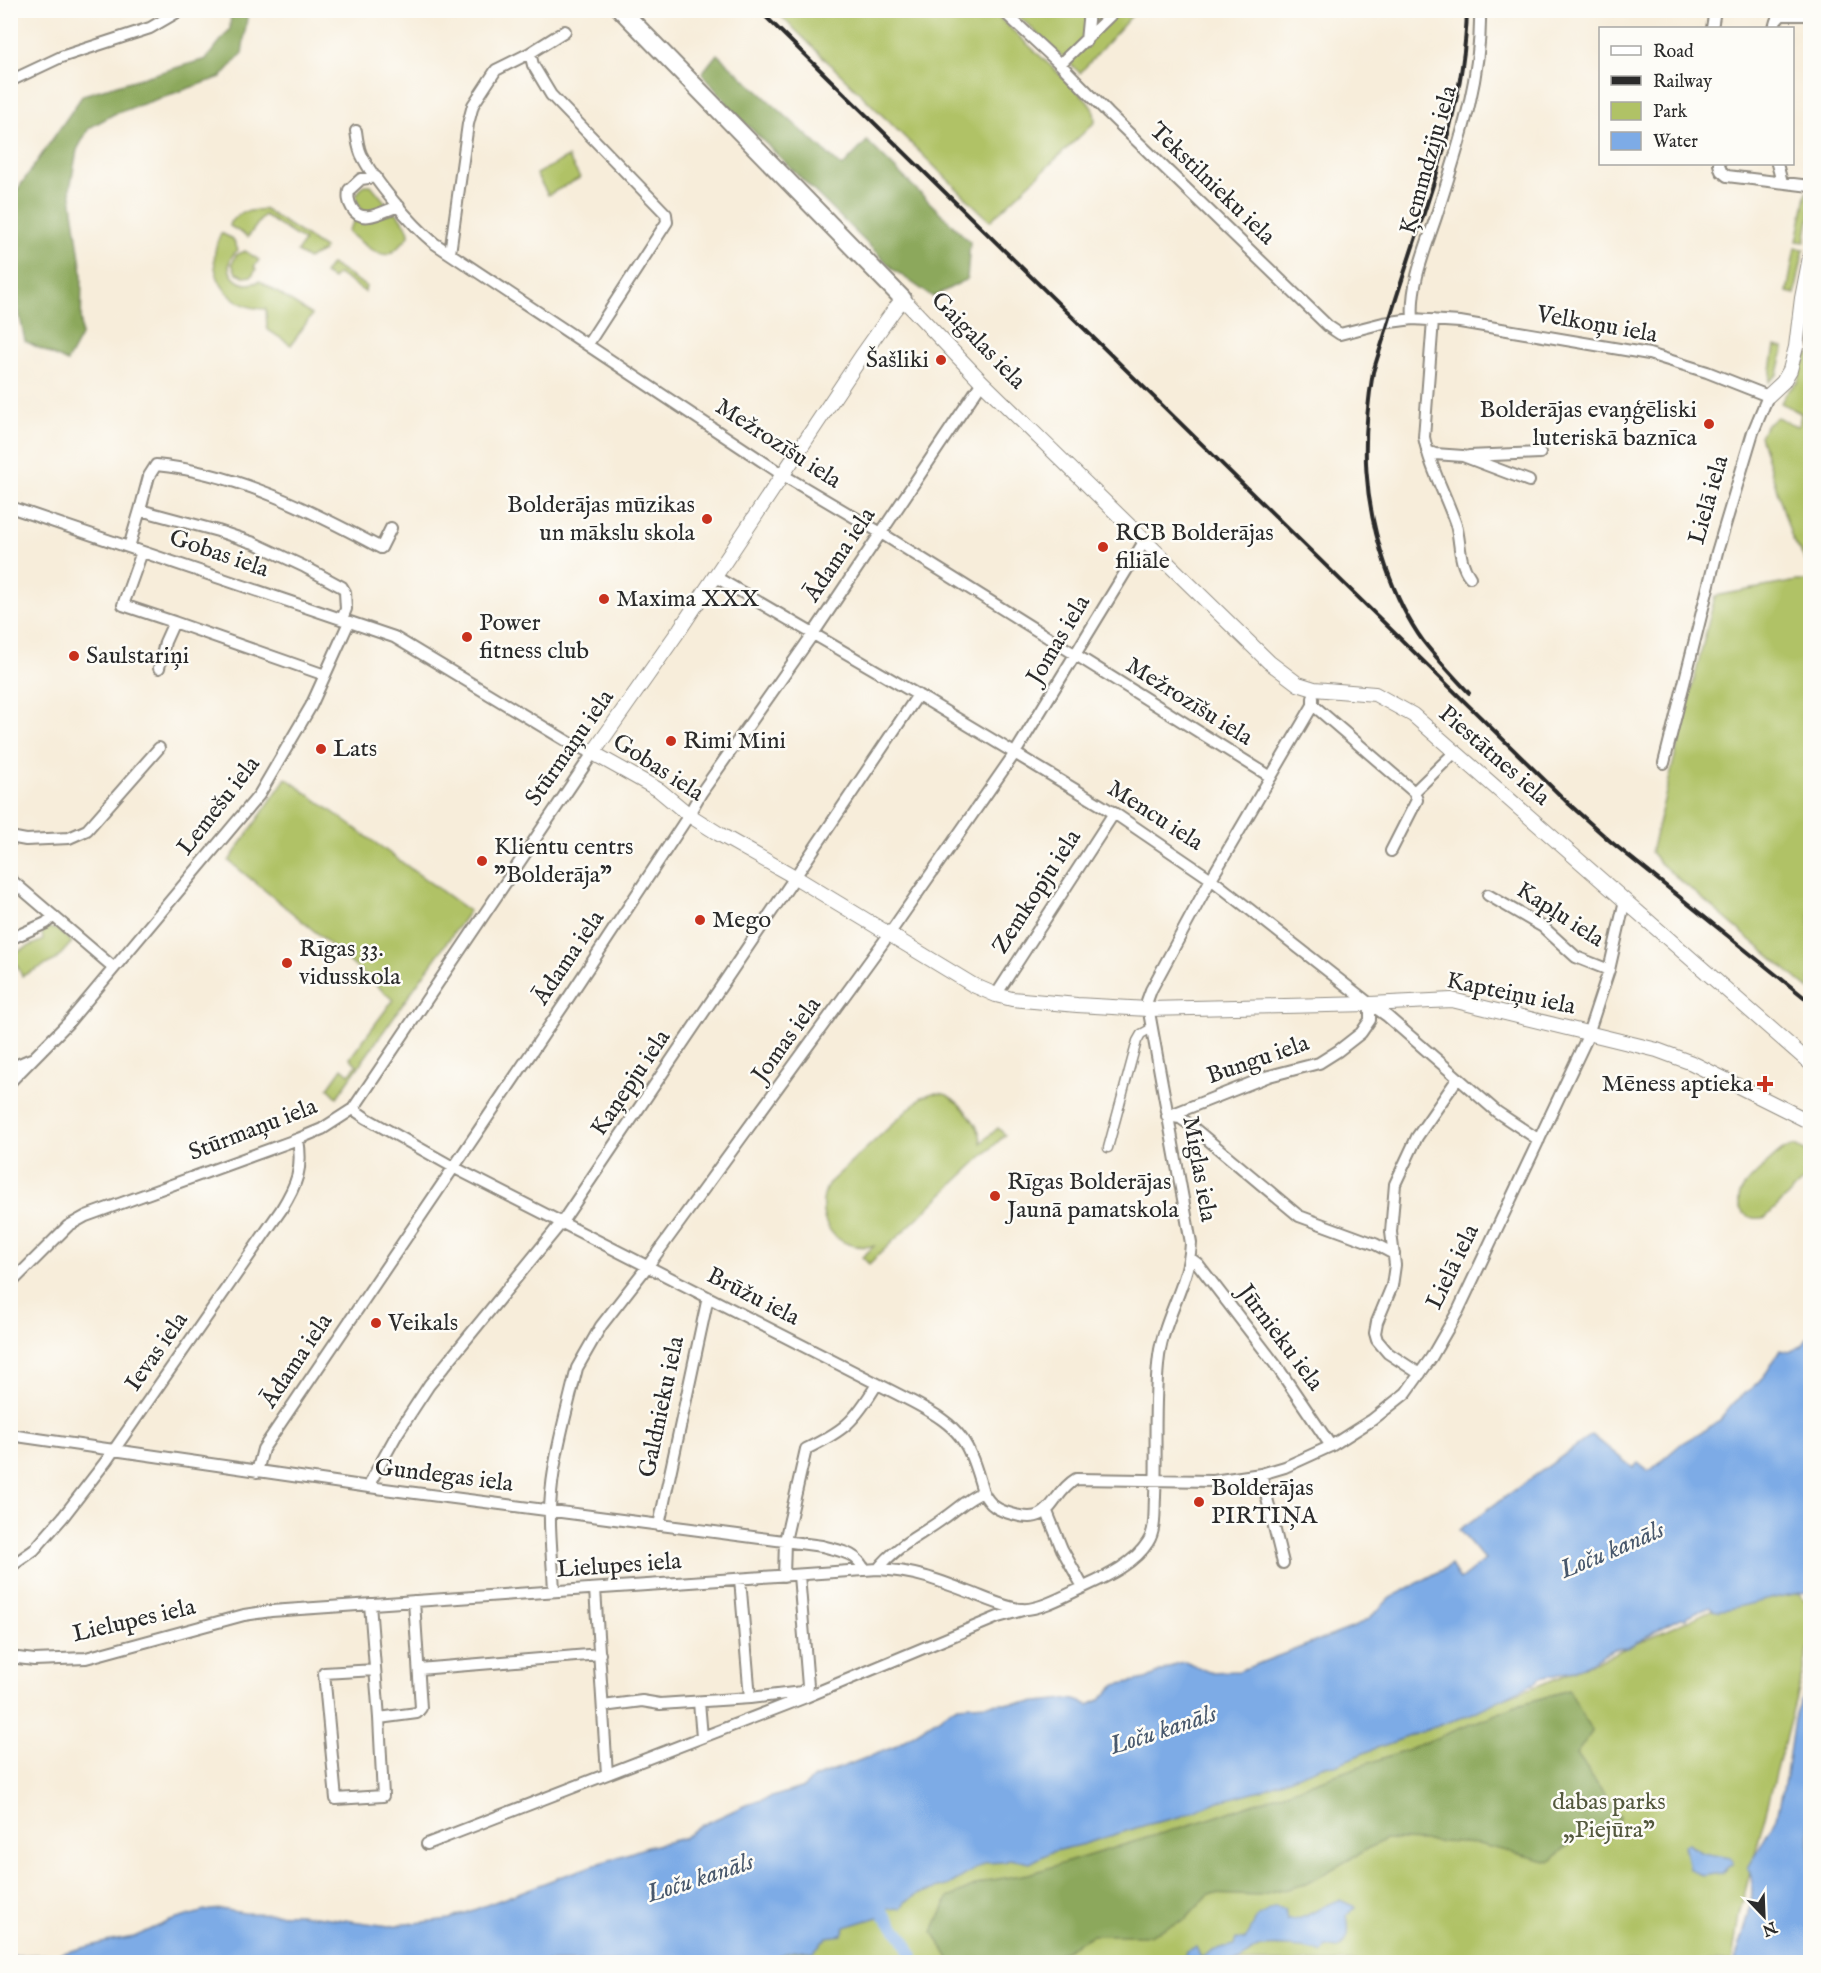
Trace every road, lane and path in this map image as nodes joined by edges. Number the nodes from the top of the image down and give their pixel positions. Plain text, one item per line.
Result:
1 (181, 10) edge
2 (621, 10) edge
3 (1002, 10) edge
4 (1089, 10) edge
5 (1116, 10) edge
6 (1480, 10) edge
7 (1715, 10) edge
8 (1784, 13) edge
9 (1810, 15) edge
10 (1712, 27) edge
11 (1774, 27) edge
12 (564, 31) dead end
13 (1086, 41) junction
14 (530, 53) junction
15 (1060, 64) junction
16 (10, 81) edge
17 (356, 131) dead end
18 (1719, 165) edge
19 (1777, 165) edge
20 (376, 177) junction
21 (1782, 182) junction
22 (1810, 186) edge
23 (399, 206) junction
24 (450, 253) junction
25 (1810, 257) edge
26 (903, 299) junction
27 (1413, 319) junction
28 (1433, 320) junction
29 (588, 344) junction
30 (982, 382) junction
31 (1768, 396) junction
32 (1427, 452) junction
33 (1540, 453) dead end
34 (1463, 456) junction
35 (783, 475) junction
36 (1529, 481) dead end
37 (10, 507) edge
38 (140, 510) junction
39 (391, 528) dead end
40 (881, 533) junction
41 (1144, 540) junction
42 (129, 547) junction
43 (142, 552) junction
44 (714, 576) junction
45 (1470, 577) dead end
46 (346, 621) junction
47 (174, 622) junction
48 (813, 634) junction
49 (1074, 656) junction
50 (159, 668) dead end
51 (325, 675) junction
52 (1314, 689) junction
53 (918, 694) junction
54 (1313, 705) junction
55 (159, 748) dead end
56 (1455, 752) junction
57 (593, 753) junction
58 (1015, 753) junction
59 (1664, 763) dead end
60 (1271, 777) junction
61 (1414, 792) junction
62 (1114, 813) junction
63 (689, 815) junction
64 (10, 837) edge
65 (1391, 851) dead end
66 (795, 877) junction
67 (10, 879) edge
68 (1211, 879) junction
69 (1488, 895) dead end
70 (1625, 900) junction
71 (53, 916) junction
72 (889, 935) junction
73 (10, 939) edge
74 (113, 967) junction
75 (1609, 970) junction
76 (996, 994) junction
77 (1370, 1004) junction
78 (1148, 1009) junction
79 (1152, 1028) junction
80 (1589, 1033) junction
81 (37, 1056) junction
82 (1810, 1063) edge
83 (10, 1068) edge
84 (1458, 1078) junction
85 (10, 1082) edge
86 (353, 1109) junction
87 (1167, 1116) junction
88 (1810, 1122) edge
89 (298, 1139) junction
90 (1539, 1140) junction
91 (1108, 1148) dead end
92 (453, 1167) junction
93 (562, 1222) junction
94 (1394, 1254) junction
95 (1190, 1258) junction
96 (647, 1267) junction
97 (10, 1284) edge
98 (708, 1297) junction
99 (1420, 1374) junction
100 (877, 1384) junction
101 (10, 1435) edge
102 (1331, 1446) junction
103 (114, 1451) junction
104 (257, 1472) junction
105 (1261, 1474) junction
106 (1156, 1482) junction
107 (369, 1487) junction
108 (983, 1492) junction
109 (550, 1510) junction
110 (1047, 1512) junction
111 (659, 1525) junction
112 (785, 1541) junction
113 (1283, 1563) dead end
114 (10, 1567) edge
115 (878, 1569) junction
116 (864, 1570) junction
117 (799, 1575) junction
118 (784, 1576) junction
119 (740, 1579) junction
120 (1083, 1587) junction
121 (596, 1589) junction
122 (554, 1591) junction
123 (414, 1601) junction
124 (370, 1604) junction
125 (1023, 1610) junction
126 (600, 1654) junction
127 (10, 1657) edge
128 (419, 1669) junction
129 (375, 1670) junction
130 (804, 1695) junction
131 (750, 1698) junction
132 (699, 1702) junction
133 (603, 1706) junction
134 (378, 1718) junction
135 (702, 1737) junction
136 (607, 1774) junction
137 (426, 1844) dead end

1 - 16 street
2 - 26 main road, Gaigalas iela
3 - 15 street, Tekstilnieku iela
4 - 13 street
5 - 13 street
6 - 27 street, Ķemmdziju iela
7 - 10 street
8 - 9 street
8 - 11 street
12 - 14 street
13 - 15 street
14 - 24 street
14 - 29 street
15 - 27 street, Tekstilnieku iela
17 - 20 street, Mežrozīšu iela
18 - 21 street
19 - 21 street
20 - 23 street, Mežrozīšu iela
20 - 23 street
21 - 22 street
23 - 24 street, Mežrozīšu iela
24 - 29 street, Mežrozīšu iela
25 - 31 street, Lielā iela
26 - 30 street, Gaigalas iela
26 - 35 street, Stūrmaņu iela
27 - 28 street, Velkoņu iela
28 - 31 street, Velkoņu iela
28 - 32 street
29 - 35 street, Mežrozīšu iela
30 - 40 street, Ādama iela
30 - 41 street, Gaigalas iela
31 - 59 street, Lielā iela
32 - 34 street
32 - 45 street
33 - 34 street
34 - 36 street
35 - 40 street, Mežrozīšu iela
35 - 44 street, Stūrmaņu iela
37 - 42 street, Gobas iela
38 - 39 street
38 - 42 street
38 - 46 street
40 - 48 street, Ādama iela
40 - 49 street, Mežrozīšu iela
41 - 49 street, Jomas iela
41 - 52 street, Gaigalas iela
42 - 43 street, Gobas iela
43 - 46 street, Gobas iela
43 - 47 street, Gobas iela
44 - 48 street, Mencu iela
44 - 57 street, Stūrmaņu iela
46 - 51 street, Lemešu iela
46 - 57 street, Gobas iela
47 - 50 street
47 - 51 street
48 - 53 street, Mencu iela
48 - 63 street, Ādama iela
49 - 58 street, Jomas iela
49 - 60 street, Mežrozīšu iela
51 - 74 street, Lemešu iela
52 - 54 street
52 - 56 street, Piestātnes iela
53 - 58 street, Mencu iela
53 - 66 street, Kaņepju iela
54 - 60 street, Miglas iela
54 - 61 street
55 - 64 street
56 - 61 street
56 - 70 street, Piestātnes iela
57 - 63 street, Gobas iela
57 - 86 street, Stūrmaņu iela
58 - 62 street, Mencu iela
58 - 72 street, Jomas iela
60 - 68 street, Miglas iela
61 - 65 street
62 - 68 street, Mencu iela
62 - 76 street, Zemkopju iela
63 - 66 street, Gobas iela
63 - 92 street, Ādama iela
66 - 72 street, Gobas iela
66 - 93 street, Kaņepju iela
67 - 71 street
68 - 77 street, Mencu iela
68 - 78 street, Miglas iela
69 - 75 street, Kapļu iela
70 - 75 street, Lielā iela
70 - 82 street, Piestātnes iela
71 - 73 street
71 - 74 street
72 - 76 street, Gobas iela
72 - 96 street, Jomas iela
74 - 81 street, Lemešu iela
75 - 80 street, Lielā iela
76 - 78 street, Gobas iela
77 - 78 street, Kapteiņu iela
77 - 80 street, Kapteiņu iela
77 - 84 street, Mencu iela
77 - 87 street, Bungu iela
78 - 79 street, Miglas iela
79 - 87 street, Miglas iela
79 - 91 street
80 - 88 street, Kapteiņu iela
80 - 90 street, Lielā iela
81 - 83 street
81 - 85 street, Lemešu iela
84 - 90 street, Mencu iela
84 - 94 street
86 - 89 street, Stūrmaņu iela
86 - 92 street, Brūžu iela
87 - 94 street
87 - 95 street, Miglas iela
89 - 97 street, Stūrmaņu iela
89 - 103 street, Ievas iela
90 - 99 street, Lielā iela
92 - 93 street, Brūžu iela
92 - 104 street, Ādama iela
93 - 96 street, Brūžu iela
93 - 107 street, Kaņepju iela
94 - 99 street
95 - 102 street, Jūrnieku iela
95 - 106 street, Miglas iela
96 - 98 street, Brūžu iela
96 - 109 street, Jomas iela
98 - 100 street, Brūžu iela
98 - 111 street, Galdnieku iela
99 - 102 street, Lielā iela
100 - 108 street, Brūžu iela
100 - 112 street
101 - 103 street, Gundegas iela
102 - 105 street, Lielā iela
103 - 104 street, Gundegas iela
103 - 114 street, Ievas iela
104 - 107 street, Gundegas iela
105 - 106 street, Lielā iela
105 - 113 street
106 - 110 street
106 - 120 street
107 - 109 street, Gundegas iela
108 - 110 street
108 - 115 street
109 - 111 street, Gundegas iela
109 - 122 street, Jomas iela
110 - 120 street
111 - 112 street, Gundegas iela
112 - 116 street, Gundegas iela
112 - 118 street
115 - 116 street, Lielupes iela
115 - 125 street, Lielupes iela
116 - 117 street, Lielupes iela
117 - 118 street, Lielupes iela
117 - 130 street
118 - 119 street, Lielupes iela
119 - 121 street, Lielupes iela
119 - 131 street
120 - 125 street
121 - 122 street, Lielupes iela
121 - 126 street
122 - 123 street, Lielupes iela
123 - 124 street, Lielupes iela
123 - 128 street
124 - 127 street, Lielupes iela
124 - 129 street
125 - 130 street
126 - 128 street
126 - 133 street
128 - 134 street
129 - 134 street
129 - 134 street
130 - 131 street
130 - 135 street
131 - 132 street
132 - 133 street
132 - 135 street
133 - 136 street
135 - 136 street
136 - 137 street

